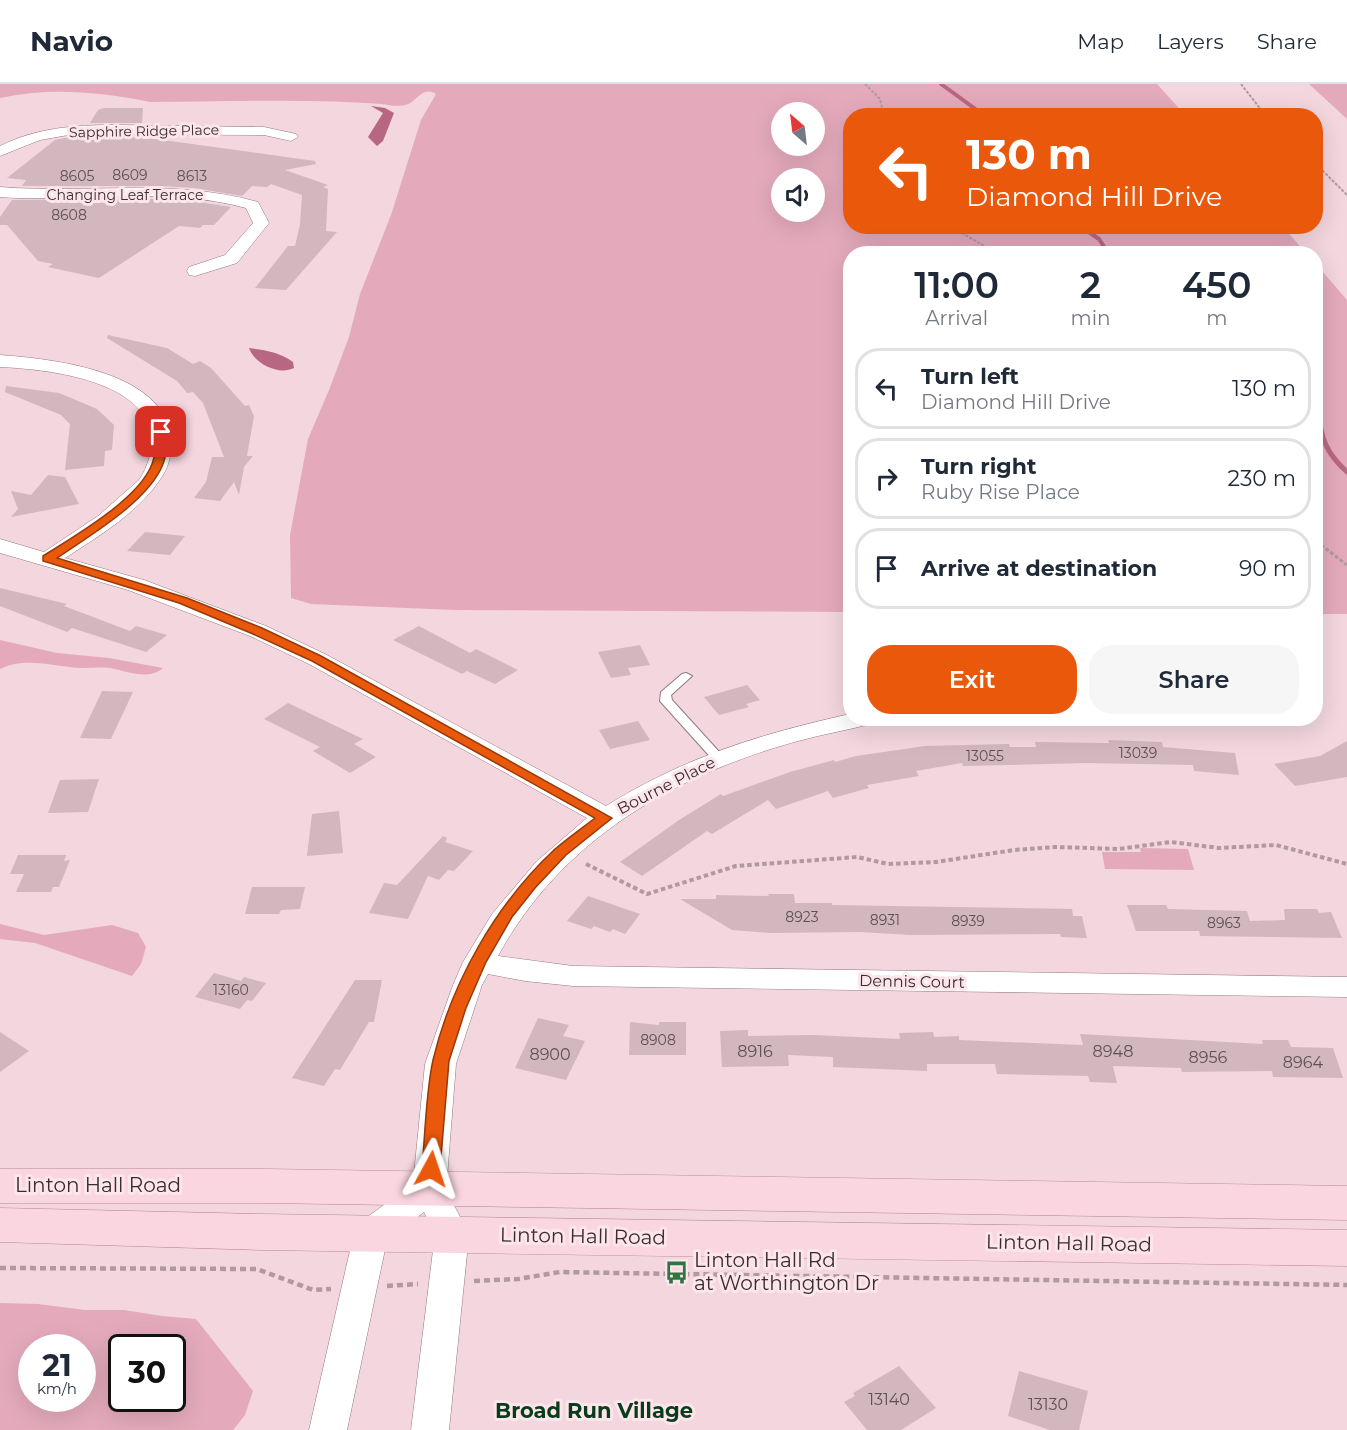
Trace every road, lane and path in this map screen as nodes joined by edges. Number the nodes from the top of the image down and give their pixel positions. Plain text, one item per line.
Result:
1 (865, 84) edge
2 (1241, 84) edge
3 (882, 108) edge
4 (1260, 108) edge
5 (291, 137) dead end
6 (0, 152) edge
7 (1323, 171) edge
8 (0, 192) edge
9 (1347, 195) edge
10 (964, 234) edge
11 (984, 246) edge
12 (195, 271) dead end
13 (0, 361) edge
14 (0, 546) edge
15 (1323, 547) edge
16 (47, 559) junction
17 (1347, 565) edge
18 (686, 676) dead end
19 (843, 723) edge
20 (718, 758) junction
21 (605, 818) junction
22 (561, 852) junction
23 (1347, 864) edge
24 (478, 962) junction
25 (1347, 987) edge
26 (0, 1186) edge
27 (429, 1190) junction
28 (1347, 1203) edge
29 (0, 1226) edge
30 (371, 1233) junction
31 (452, 1234) junction
32 (1347, 1248) edge
33 (0, 1268) edge
34 (518, 1279) dead end
35 (1347, 1285) edge
36 (313, 1290) dead end
37 (328, 1430) edge
38 (430, 1430) edge

1 - 3 path
2 - 4 path
5 - 6 street, Sapphire Ridge Place
7 - 9 path
8 - 12 street, Changing Leaf Terrace
10 - 11 path
13 - 16 street
14 - 16 street
15 - 17 path
16 - 21 street
18 - 20 lane
19 - 20 street, Bourne Place
20 - 21 street, Bourne Place
21 - 22 street, Bourne Place
22 - 23 path
22 - 24 street, Bourne Place
24 - 25 street, Dennis Court
24 - 27 street, Bourne Place
26 - 27 main road, Linton Hall Road
27 - 28 main road, Linton Hall Road
27 - 30 street
27 - 31 street
29 - 30 main road, Linton Hall Road
30 - 31 main road, Linton Hall Road
30 - 37 street
31 - 32 main road, Linton Hall Road
31 - 38 street
33 - 36 path
34 - 35 path

